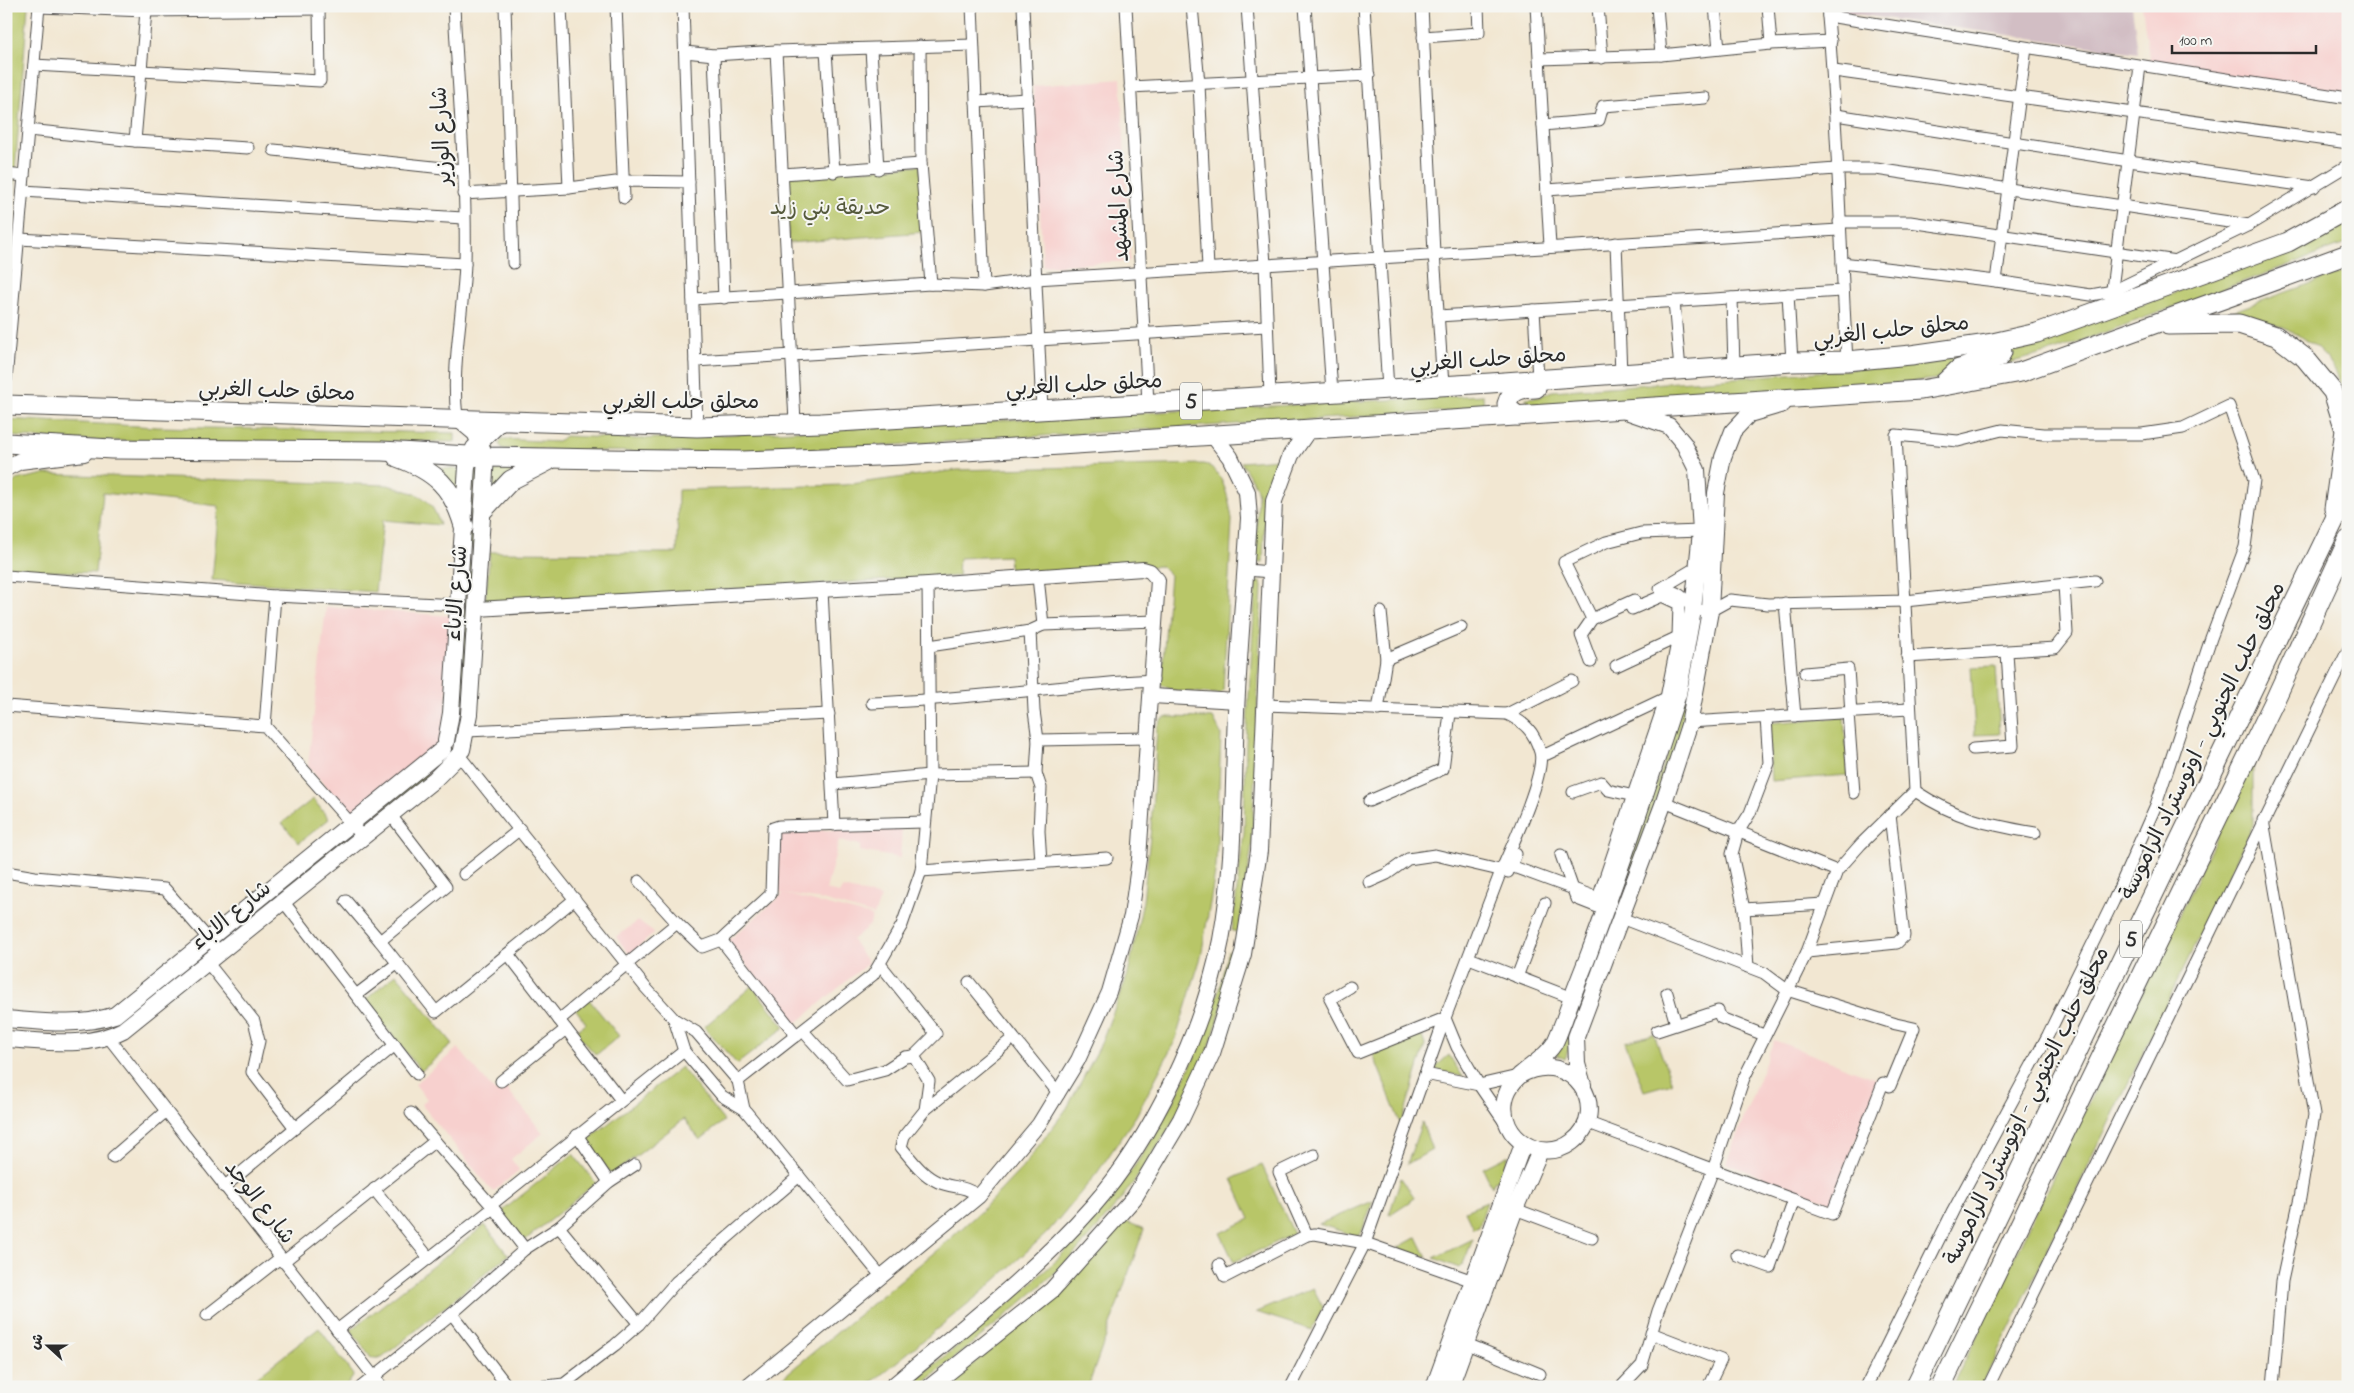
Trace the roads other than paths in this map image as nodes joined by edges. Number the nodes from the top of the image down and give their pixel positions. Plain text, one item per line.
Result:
1 (454, 6) edge
2 (505, 6) edge
3 (560, 6) edge
4 (616, 6) edge
5 (683, 6) edge
6 (972, 6) edge
7 (1024, 6) edge
8 (1126, 6) edge
9 (1192, 6) edge
10 (1247, 6) edge
11 (1305, 6) edge
12 (1364, 6) edge
13 (1422, 6) edge
14 (1478, 6) edge
15 (1536, 6) edge
16 (1598, 6) edge
17 (1657, 6) edge
18 (1715, 6) edge
19 (1768, 6) edge
20 (39, 7) edge
21 (319, 7) edge
22 (146, 11) junction
23 (1827, 11) edge
24 (1423, 37) junction
25 (1831, 41) junction
26 (1771, 44) junction
27 (973, 45) junction
28 (920, 46) junction
29 (2026, 48) junction
30 (871, 49) junction
31 (1719, 49) junction
32 (776, 51) junction
33 (826, 51) junction
34 (685, 52) junction
35 (1661, 55) junction
36 (714, 56) junction
37 (1602, 58) junction
38 (1540, 59) junction
39 (34, 64) junction
40 (2140, 66) junction
41 (141, 71) junction
42 (1834, 71) junction
43 (1369, 75) junction
44 (1309, 79) junction
45 (1252, 82) junction
46 (1199, 84) junction
47 (1130, 88) junction
48 (2020, 97) junction
49 (1705, 98) dead end
50 (2348, 98) edge
51 (1028, 99) junction
52 (976, 102) junction
53 (2135, 113) junction
54 (1836, 115) junction
55 (1544, 125) junction
56 (28, 130) junction
57 (135, 141) junction
58 (2014, 143) junction
59 (2348, 143) edge
60 (248, 148) dead end
61 (274, 150) dead end
62 (2130, 161) junction
63 (921, 164) junction
64 (2348, 165) edge
65 (878, 169) junction
66 (1836, 169) junction
67 (462, 170) junction
68 (834, 172) junction
69 (6, 174) edge
70 (783, 174) junction
71 (24, 176) junction
72 (624, 181) junction
73 (689, 182) junction
74 (2314, 187) junction
75 (569, 188) junction
76 (2009, 188) junction
77 (1547, 190) junction
78 (23, 191) junction
79 (511, 191) junction
80 (463, 194) junction
81 (624, 198) dead end
82 (2122, 205) junction
83 (2348, 209) edge
84 (463, 218) junction
85 (2248, 225) junction
86 (1839, 226) junction
87 (2003, 235) junction
88 (19, 240) junction
89 (1616, 243) junction
90 (1550, 246) junction
91 (2117, 252) junction
92 (1434, 253) junction
93 (2348, 254) edge
94 (1379, 256) junction
95 (1324, 260) junction
96 (2177, 261) junction
97 (1842, 262) junction
98 (465, 264) junction
99 (513, 264) dead end
100 (1265, 264) junction
101 (1208, 268) junction
102 (1141, 272) junction
103 (1036, 278) junction
104 (1996, 280) junction
105 (930, 284) junction
106 (984, 286) junction
107 (1842, 291) junction
108 (789, 292) junction
109 (1788, 294) junction
110 (724, 298) junction
111 (1732, 298) junction
112 (693, 299) junction
113 (2110, 300) junction
114 (1674, 301) junction
115 (1618, 305) junction
116 (1534, 310) junction
117 (1438, 316) junction
118 (1266, 326) junction
119 (2152, 326) junction
120 (1144, 334) junction
121 (1040, 341) junction
122 (1988, 344) junction
123 (791, 354) junction
124 (695, 361) junction
125 (1846, 361) junction
126 (1792, 362) junction
127 (1734, 366) junction
128 (1680, 370) junction
129 (1621, 374) junction
130 (1573, 376) junction
131 (1538, 379) junction
132 (6, 380) edge
133 (1443, 385) junction
134 (1941, 386) junction
135 (1388, 389) junction
136 (1332, 392) junction
137 (1270, 396) junction
138 (1801, 398) junction
139 (1148, 403) junction
140 (6, 405) edge
141 (1622, 409) junction
142 (1042, 410) junction
143 (1518, 416) junction
144 (457, 418) junction
145 (502, 421) junction
146 (795, 422) junction
147 (698, 427) junction
148 (1309, 429) junction
149 (1213, 435) junction
150 (6, 443) edge
151 (112, 449) junction
152 (382, 451) junction
153 (479, 451) junction
154 (558, 458) junction
155 (6, 468) edge
156 (2348, 492) edge
157 (484, 509) junction
158 (2332, 523) junction
159 (464, 526) junction
160 (1701, 531) junction
161 (2348, 540) edge
162 (462, 551) junction
163 (481, 551) junction
164 (1704, 569) junction
165 (1246, 570) junction
166 (1271, 572) junction
167 (2348, 572) edge
168 (6, 576) edge
169 (1038, 577) junction
170 (2095, 581) dead end
171 (928, 584) junction
172 (2064, 585) junction
173 (1661, 589) junction
174 (822, 590) junction
175 (275, 596) junction
176 (1730, 600) junction
177 (1905, 601) junction
178 (1629, 603) junction
179 (1785, 603) junction
180 (458, 606) junction
181 (477, 609) junction
182 (1702, 610) junction
183 (1382, 612) dead end
184 (1592, 619) junction
185 (1156, 621) junction
186 (1043, 625) junction
187 (1461, 627) dead end
188 (1030, 631) junction
189 (1678, 637) junction
190 (929, 646) junction
191 (2348, 650) edge
192 (2007, 653) junction
193 (1907, 658) junction
194 (1386, 659) junction
195 (1591, 662) dead end
196 (1616, 666) dead end
197 (1805, 673) dead end
198 (1153, 680) junction
199 (1572, 680) dead end
200 (1033, 690) junction
201 (1152, 696) junction
202 (1666, 698) junction
203 (929, 701) junction
204 (1237, 701) junction
205 (2274, 702) junction
206 (872, 703) dead end
207 (1265, 705) junction
208 (6, 706) edge
209 (1909, 708) junction
210 (1378, 710) junction
211 (450, 713) junction
212 (1450, 713) junction
213 (1850, 713) junction
214 (469, 714) junction
215 (829, 714) junction
216 (1507, 714) junction
217 (1795, 716) junction
218 (1766, 718) junction
219 (1689, 722) junction
220 (265, 726) junction
221 (467, 730) junction
222 (1148, 738) junction
223 (1038, 740) junction
224 (1973, 749) dead end
225 (453, 750) junction
226 (1541, 753) junction
227 (422, 767) junction
228 (1036, 773) junction
229 (930, 775) junction
230 (435, 779) junction
231 (833, 784) junction
232 (1915, 791) junction
233 (1574, 792) dead end
234 (1854, 793) dead end
235 (1634, 796) junction
236 (1370, 801) dead end
237 (1664, 802) junction
238 (390, 814) junction
239 (1890, 815) junction
240 (1525, 816) junction
241 (2263, 820) junction
242 (924, 822) junction
243 (351, 824) junction
244 (834, 825) junction
245 (520, 829) junction
246 (1738, 832) junction
247 (2035, 833) dead end
248 (362, 836) junction
249 (1561, 855) dead end
250 (1107, 858) dead end
251 (1041, 862) junction
252 (1502, 870) junction
253 (921, 871) junction
254 (1837, 871) junction
255 (6, 872) edge
256 (464, 874) dead end
257 (35, 877) junction
258 (6, 878) edge
259 (639, 881) dead end
260 (1369, 882) dead end
261 (1574, 894) junction
262 (575, 899) junction
263 (283, 901) junction
264 (346, 901) dead end
265 (1545, 903) dead end
266 (1824, 904) junction
267 (1744, 909) junction
268 (1605, 910) junction
269 (1621, 918) junction
270 (677, 923) junction
271 (721, 940) junction
272 (1221, 940) junction
273 (380, 941) junction
274 (1244, 944) junction
275 (212, 951) junction
276 (1807, 952) junction
277 (508, 954) junction
278 (1469, 958) junction
279 (398, 963) junction
280 (626, 963) junction
281 (880, 964) junction
282 (1748, 967) junction
283 (1518, 977) junction
284 (969, 982) dead end
285 (1350, 987) dead end
286 (1787, 990) junction
287 (1667, 993) dead end
288 (356, 995) junction
289 (1572, 998) junction
290 (115, 1015) junction
291 (1446, 1018) junction
292 (6, 1019) edge
293 (674, 1019) junction
294 (559, 1020) junction
295 (1676, 1024) junction
296 (566, 1030) junction
297 (1657, 1031) dead end
298 (116, 1034) junction
299 (800, 1034) junction
300 (1764, 1034) junction
301 (1013, 1038) junction
302 (6, 1039) edge
303 (395, 1045) junction
304 (684, 1051) junction
305 (914, 1056) junction
306 (417, 1074) dead end
307 (1425, 1074) junction
308 (1520, 1076) junction
309 (501, 1081) dead end
310 (738, 1081) junction
311 (1479, 1086) junction
312 (1585, 1092) junction
313 (1059, 1094) junction
314 (621, 1100) junction
315 (744, 1109) junction
316 (925, 1110) junction
317 (165, 1112) junction
318 (411, 1114) dead end
319 (1586, 1122) junction
320 (295, 1128) junction
321 (1509, 1128) junction
322 (577, 1135) junction
323 (435, 1141) junction
324 (1523, 1144) junction
325 (1540, 1150) junction
326 (1314, 1155) dead end
327 (113, 1157) dead end
328 (635, 1165) dead end
329 (1713, 1170) junction
330 (799, 1176) junction
331 (609, 1182) junction
332 (224, 1187) junction
333 (374, 1189) junction
334 (979, 1196) junction
335 (1794, 1200) junction
336 (492, 1207) junction
337 (1516, 1209) junction
338 (559, 1227) junction
339 (1307, 1235) junction
340 (1592, 1238) dead end
341 (1365, 1243) junction
342 (525, 1249) junction
343 (1737, 1255) dead end
344 (429, 1258) junction
345 (282, 1260) junction
346 (1218, 1265) dead end
347 (881, 1276) junction
348 (1473, 1281) junction
349 (452, 1314) junction
350 (207, 1315) dead end
351 (639, 1324) junction
352 (337, 1330) junction
353 (1651, 1333) junction
354 (1467, 1344) junction
355 (1540, 1374) dead end
356 (374, 1377) junction
357 (361, 1387) edge
358 (382, 1387) edge
359 (508, 1387) edge
360 (538, 1387) edge
361 (747, 1387) edge
362 (892, 1387) edge
363 (930, 1387) edge
364 (1291, 1387) edge
365 (1434, 1387) edge
366 (1450, 1387) edge
367 (1621, 1387) edge
368 (1708, 1387) edge
369 (1866, 1387) edge
370 (1914, 1387) edge
371 (1941, 1387) edge
372 (1988, 1387) edge
373 (2273, 1387) edge

1 - 67 street, شارع الوزير
2 - 79 street
3 - 75 street
4 - 72 street
5 - 34 street
6 - 27 street
7 - 51 street
8 - 47 street, شارع المشهد
9 - 46 street
10 - 45 street
11 - 44 street
12 - 43 street
13 - 24 street
14 - 24 street
15 - 38 street
16 - 37 street
17 - 35 street
18 - 31 street
19 - 26 street
20 - 22 street
20 - 39 street
21 - 22 street
21 - 41 street
22 - 41 street
23 - 25 street
23 - 29 street
24 - 92 street
25 - 26 street
25 - 42 street
26 - 31 street
27 - 28 street
27 - 52 street
28 - 30 street
28 - 63 street
29 - 40 street
29 - 48 street
30 - 33 street
30 - 65 street
31 - 35 street
32 - 33 street
32 - 36 street
32 - 70 street
33 - 68 street
34 - 36 street
34 - 73 street
35 - 37 street
36 - 110 street
37 - 38 street
38 - 55 street
39 - 41 street
39 - 56 street
40 - 50 street
40 - 53 street
41 - 57 street
42 - 48 street
42 - 54 street
43 - 44 street
43 - 94 street
44 - 45 street
44 - 95 street
45 - 46 street
45 - 100 street
46 - 47 street
46 - 101 street
47 - 102 street, شارع المشهد
48 - 53 street
48 - 58 street
49 - 55 street
51 - 52 street
51 - 103 street
52 - 106 street
53 - 59 street
53 - 62 street
54 - 58 street
54 - 66 street
55 - 77 street
56 - 57 street
56 - 71 street
57 - 60 street
58 - 62 street
58 - 76 street
61 - 67 street
62 - 74 street
62 - 82 street
63 - 65 street
63 - 105 street
64 - 74 street
65 - 68 street
66 - 76 street
66 - 77 street
66 - 86 street
67 - 80 street, شارع الوزير
68 - 70 street
69 - 71 street
70 - 108 street
71 - 78 street
72 - 73 street
72 - 75 street
72 - 81 street
73 - 112 street
74 - 85 street
75 - 79 street
76 - 82 street
76 - 87 street
77 - 90 street
78 - 84 street
78 - 88 street
79 - 80 street
79 - 99 street
80 - 84 street, شارع الوزير
82 - 85 street
82 - 91 street
83 - 113 highway, محلق حلب الغربي / 5
84 - 98 street, شارع الوزير
85 - 96 street
86 - 87 street
86 - 89 street
86 - 97 street
87 - 91 street
87 - 104 street
88 - 98 street
88 - 132 street
89 - 90 street
89 - 115 street
90 - 92 street
91 - 96 street
91 - 113 street
92 - 94 street
92 - 117 street
93 - 119 highway, 5
94 - 95 street
94 - 135 street
95 - 100 street
95 - 136 street
96 - 113 street
97 - 104 street
97 - 107 street
98 - 144 street, شارع الوزير
100 - 101 street
100 - 118 street
101 - 102 street
102 - 103 street
102 - 120 street, شارع المشهد
103 - 106 street
103 - 121 street
104 - 113 street
105 - 106 street
105 - 108 street
107 - 109 street
107 - 125 street
108 - 110 street
108 - 123 street
109 - 111 street
109 - 126 street
110 - 112 street
111 - 114 street
111 - 127 street
112 - 124 street
113 - 122 highway, محلق حلب الغربي / 5
114 - 115 street
114 - 128 street
115 - 116 street
115 - 129 street
116 - 117 street
116 - 131 street
117 - 133 street
118 - 120 street
118 - 137 street
119 - 134 highway, 5
119 - 158 highway
120 - 121 street
120 - 139 street, شارع المشهد
121 - 123 street
121 - 142 street
122 - 125 highway, محلق حلب الغربي / 5
122 - 134 highway
123 - 124 street
123 - 146 street
124 - 147 street
125 - 126 highway, محلق حلب الغربي / 5
126 - 127 highway, محلق حلب الغربي / 5
127 - 128 highway, محلق حلب الغربي / 5
128 - 129 highway, محلق حلب الغربي / 5
129 - 130 highway, محلق حلب الغربي / 5
130 - 131 highway, محلق حلب الغربي / 5
130 - 143 highway
131 - 133 highway, محلق حلب الغربي / 5
133 - 135 highway, محلق حلب الغربي / 5
134 - 138 highway, 5
135 - 136 highway, محلق حلب الغربي / 5
136 - 137 highway, محلق حلب الغربي / 5
137 - 139 highway, محلق حلب الغربي / 5
138 - 141 highway, 5
138 - 164 main road
139 - 142 highway, محلق حلب الغربي / 5
140 - 144 highway, محلق حلب الغربي / 5
141 - 143 highway, 5
141 - 160 main road
142 - 146 highway, محلق حلب الغربي / 5
143 - 148 highway, 5
144 - 145 highway, محلق حلب الغربي / 5
144 - 153 main road
145 - 147 highway, محلق حلب الغربي / 5
145 - 153 main road
146 - 147 highway, محلق حلب الغربي / 5
148 - 149 highway, 5
148 - 166 main road
149 - 154 highway, 5
149 - 165 main road
150 - 151 highway, 5
151 - 152 highway, 5
151 - 155 main road
152 - 153 highway, 5
152 - 159 highway
153 - 154 highway, 5
153 - 157 main road, شارع الاباء
153 - 159 main road, شارع الاباء
154 - 157 highway
156 - 158 highway, محلق حلب الجنوبي - اوتوستراد الراموسة / 5
157 - 163 main road, شارع الاباء
158 - 370 highway, محلق حلب الجنوبي - اوتوستراد الراموسة / 5
159 - 162 main road, شارع الاباء
160 - 164 main road
160 - 184 street
161 - 205 highway, محلق حلب الجنوبي - اوتوستراد الراموسة / 5
162 - 163 main road
162 - 180 main road, شارع الاباء
163 - 181 main road, شارع الاباء
164 - 173 street
164 - 176 street
164 - 182 main road
165 - 166 street
165 - 204 main road
166 - 207 main road
167 - 205 highway
168 - 175 street
169 - 171 street
169 - 185 street
169 - 186 street
170 - 172 street
171 - 174 street
171 - 190 street
172 - 177 street
172 - 192 street
173 - 178 street
173 - 182 street
174 - 181 street
174 - 215 street
175 - 180 street
175 - 220 street
176 - 179 street
176 - 182 street
177 - 179 street
177 - 193 street
177 - 369 street
178 - 184 street
178 - 189 street
179 - 217 street
180 - 211 main road, شارع الاباء
181 - 214 main road, شارع الاباء
182 - 219 main road
182 - 268 main road
183 - 194 street
184 - 195 street
185 - 186 street
185 - 198 street
186 - 188 street
187 - 194 street
188 - 190 street
188 - 200 street
189 - 196 street
189 - 202 street
190 - 203 street
191 - 241 street
192 - 193 street
192 - 224 street
193 - 209 street
194 - 210 street
197 - 213 street
198 - 200 street
198 - 201 street
199 - 216 street
200 - 203 street
200 - 223 street
201 - 204 street
201 - 222 street
202 - 226 street
202 - 235 street
203 - 206 street
203 - 229 street
204 - 272 main road
205 - 371 highway, محلق حلب الجنوبي - اوتوستراد الراموسة / 5
207 - 210 street
207 - 274 main road
208 - 220 street
209 - 213 street
209 - 232 street
210 - 212 street
211 - 214 main road
211 - 225 main road, شارع الاباء
212 - 216 street
212 - 236 street
213 - 217 street
213 - 234 street
214 - 221 main road, شارع الاباء
215 - 221 street
215 - 231 street
216 - 226 street
217 - 218 street
218 - 219 street
218 - 246 street
219 - 237 main road
220 - 243 street
221 - 225 main road, شارع الاباء
222 - 223 street
222 - 313 street
223 - 228 street
225 - 227 main road, شارع الاباء
225 - 230 main road, شارع الاباء
225 - 245 street
226 - 240 street
227 - 230 main road
227 - 243 main road, شارع الاباء
228 - 229 street
228 - 251 street
229 - 231 street
229 - 242 street
230 - 238 main road, شارع الاباء
231 - 244 street
232 - 239 street
232 - 247 street
233 - 235 street
235 - 261 street
237 - 246 street
237 - 269 main road
238 - 248 main road, شارع الاباء
238 - 273 street
239 - 254 street
239 - 276 street
240 - 252 street
240 - 261 street
241 - 372 street
241 - 373 street
242 - 244 street
242 - 253 street
243 - 248 street
243 - 275 main road, شارع الاباء
244 - 271 street
245 - 256 street
245 - 262 street
246 - 254 street
246 - 267 street
248 - 263 main road, شارع الاباء
249 - 261 street
250 - 251 street
251 - 253 street
252 - 260 street
252 - 261 street
252 - 278 street
253 - 281 street
254 - 266 street
255 - 257 street
257 - 258 street
257 - 275 street
259 - 270 street
261 - 268 street
262 - 277 street
262 - 280 street
263 - 275 main road, شارع الاباء
263 - 288 street
264 - 273 street
265 - 283 street
266 - 267 street
266 - 276 street
267 - 282 street
268 - 289 main road
269 - 282 street
269 - 312 main road
270 - 271 street
270 - 280 street
271 - 299 street
272 - 274 main road
272 - 362 main road
273 - 279 street
274 - 363 main road
275 - 290 main road, شارع الاباء
275 - 298 main road, شارع الاباء
275 - 320 street
276 - 286 street
277 - 279 street
277 - 294 street
278 - 283 street
278 - 291 street
279 - 288 street
280 - 293 street
280 - 294 street
281 - 299 street
281 - 305 street
282 - 286 street
283 - 289 street
284 - 301 street
285 - 291 street
286 - 300 street
286 - 335 street
287 - 295 street
288 - 303 street
289 - 308 main road
290 - 292 main road, شارع الاباء
290 - 298 main road
291 - 307 street
291 - 311 street
293 - 304 street
293 - 310 street
294 - 296 street
295 - 297 street
295 - 300 street
296 - 309 street
296 - 314 street
298 - 302 main road
298 - 317 street, شارع الوجد
299 - 305 street
299 - 310 street
300 - 329 street
301 - 313 street
301 - 316 street
303 - 306 street
303 - 320 street
304 - 314 street
304 - 315 street
305 - 316 street
307 - 311 street
307 - 341 street
308 - 311 street
308 - 312 main road
308 - 321 main road
310 - 315 street
311 - 321 street
312 - 319 main road
313 - 334 street
314 - 322 street
315 - 330 street
316 - 334 street
317 - 327 street
317 - 332 street, شارع الوجد
318 - 323 street
319 - 325 main road
319 - 329 street
320 - 332 street
321 - 324 main road
322 - 331 street
322 - 336 street
323 - 333 street
323 - 336 street
324 - 325 main road
324 - 348 main road
325 - 337 main road
326 - 339 street
328 - 331 street
329 - 335 street
329 - 353 street
330 - 347 street
330 - 351 street
331 - 338 street
332 - 345 street, شارع الوجد
333 - 344 street
333 - 345 street
334 - 347 street
335 - 343 street
336 - 342 street
336 - 344 street
337 - 340 street
337 - 354 main road
338 - 342 street
338 - 351 street
339 - 341 street
339 - 346 street
341 - 348 street
341 - 364 street
342 - 349 street
344 - 352 street
345 - 350 street
345 - 352 street, شارع الوجد
347 - 361 street
348 - 365 main road
349 - 356 street
349 - 359 street
351 - 360 street
352 - 356 street, شارع الوجد
353 - 367 street
353 - 368 street
354 - 355 street
354 - 366 main road
356 - 357 street
356 - 358 street, شارع الوجد

